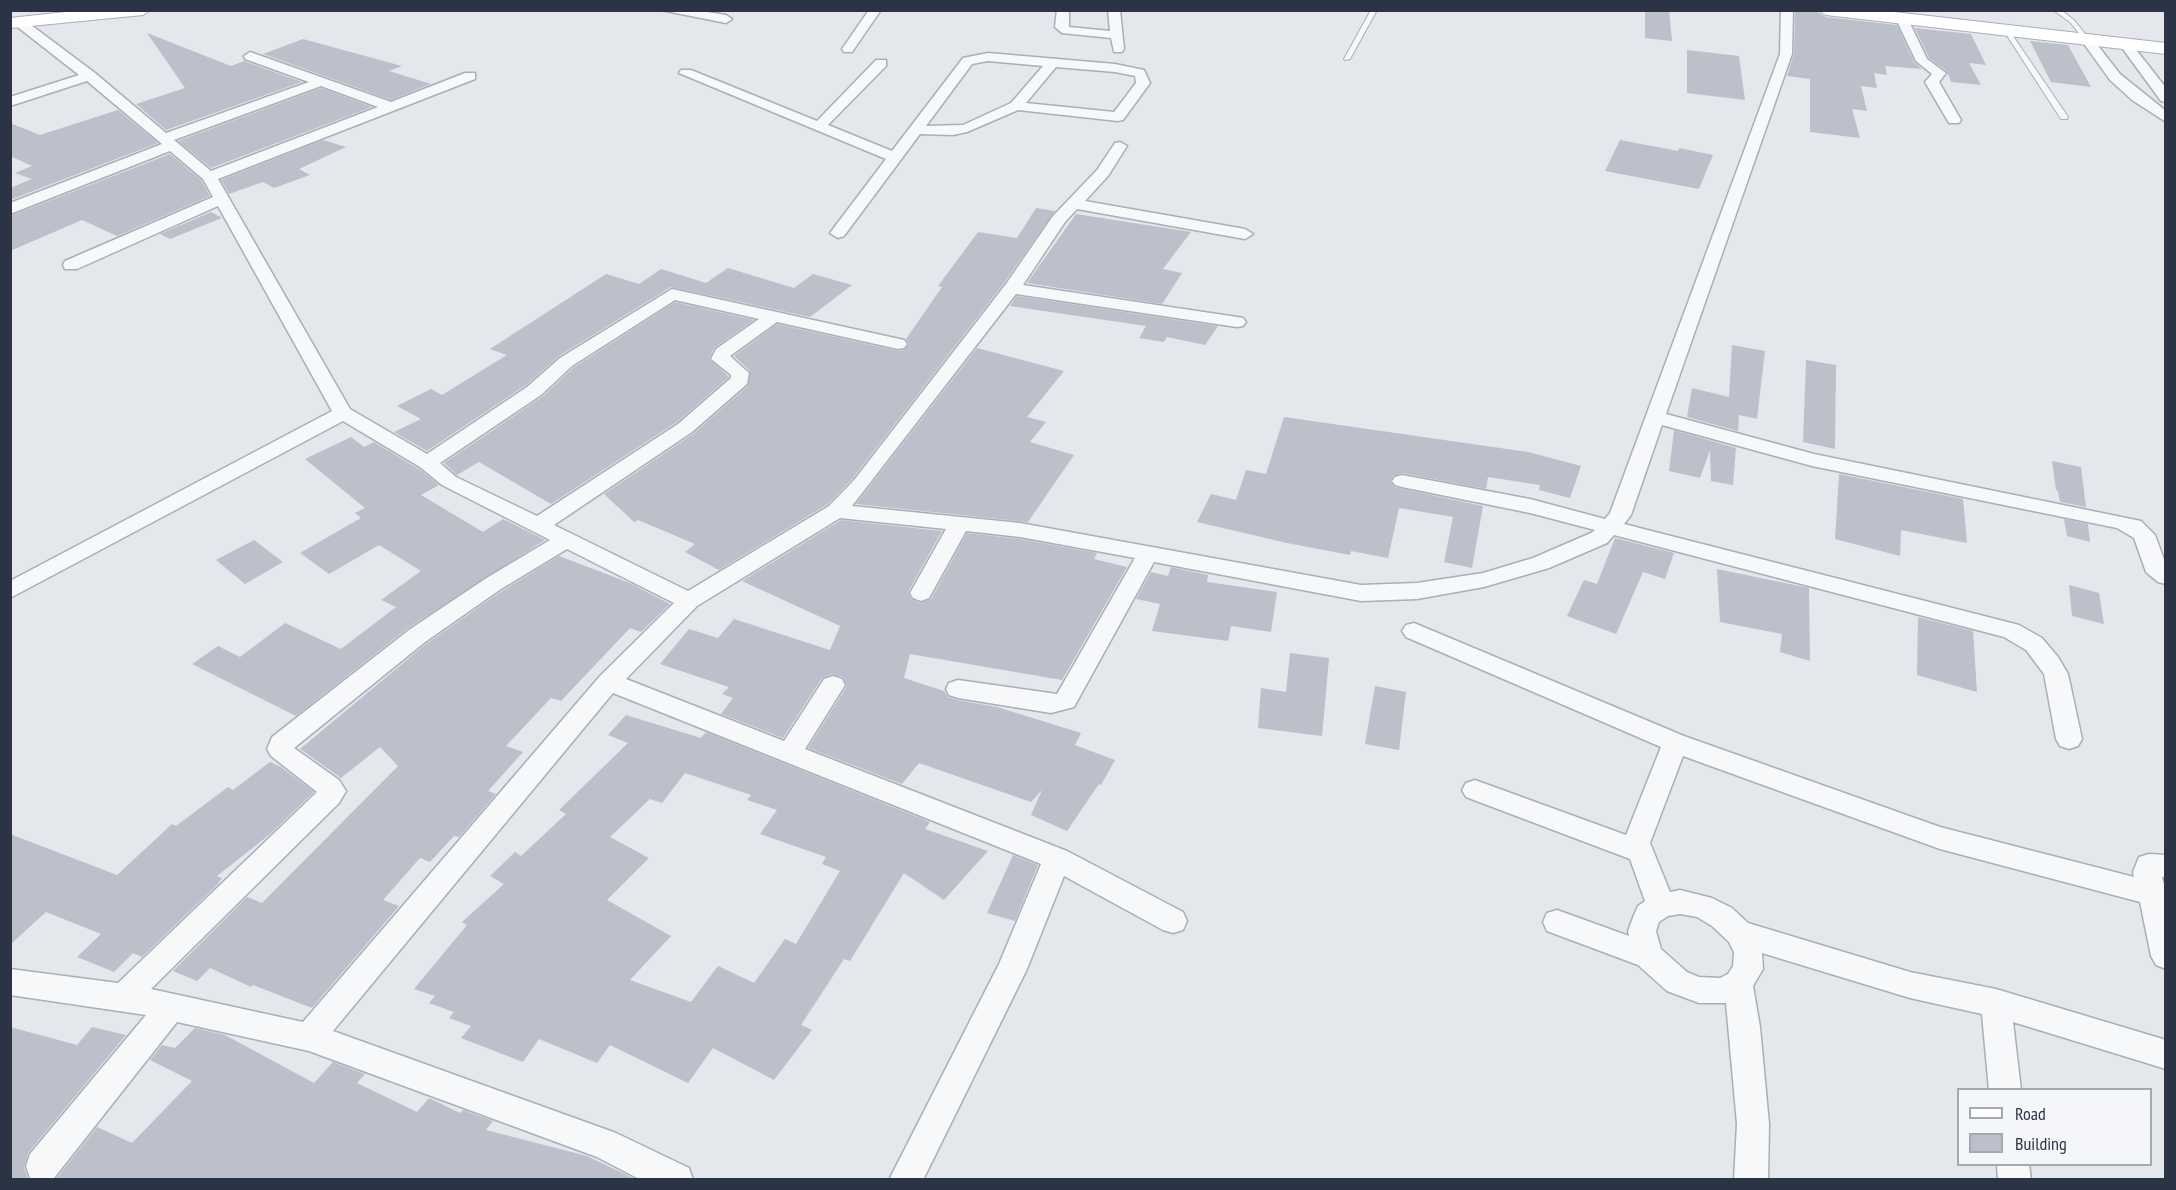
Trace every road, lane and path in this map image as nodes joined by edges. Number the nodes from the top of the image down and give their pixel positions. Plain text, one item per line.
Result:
1 (143, 10) edge
2 (667, 10) edge
3 (875, 10) edge
4 (1063, 10) edge
5 (1114, 10) edge
6 (1374, 10) edge
7 (1787, 10) edge
8 (1826, 10) edge
9 (2056, 10) edge
10 (726, 19) dead end
11 (1902, 19) junction
12 (15, 22) edge
13 (2007, 31) junction
14 (1116, 35) junction
15 (2088, 41) junction
16 (2126, 45) junction
17 (848, 49) dead end
18 (2166, 49) edge
19 (250, 56) dead end
20 (1347, 59) dead end
21 (881, 63) dead end
22 (1052, 64) junction
23 (1115, 68) junction
24 (686, 73) dead end
25 (90, 76) junction
26 (470, 76) dead end
27 (321, 82) junction
28 (2166, 98) edge
29 (10, 102) edge
30 (1016, 106) junction
31 (392, 107) junction
32 (2064, 117) dead end
33 (2166, 118) edge
34 (1954, 120) dead end
35 (819, 127) junction
36 (915, 130) junction
37 (169, 142) junction
38 (1120, 146) dead end
39 (894, 158) junction
40 (209, 177) junction
41 (221, 200) junction
42 (1075, 204) junction
43 (10, 209) edge
44 (838, 233) dead end
45 (1245, 234) dead end
46 (71, 265) dead end
47 (1012, 288) junction
48 (773, 317) junction
49 (1236, 322) dead end
50 (898, 344) dead end
51 (343, 413) junction
52 (1655, 417) junction
53 (427, 463) junction
54 (1402, 482) dead end
55 (836, 512) junction
56 (960, 523) junction
57 (537, 526) junction
58 (1612, 527) junction
59 (566, 540) junction
60 (1149, 552) junction
61 (2166, 577) edge
62 (10, 591) edge
63 (921, 593) dead end
64 (689, 601) junction
65 (1414, 631) dead end
66 (609, 682) junction
67 (833, 685) dead end
68 (958, 689) dead end
69 (2069, 739) dead end
70 (1675, 743) junction
71 (789, 753) junction
72 (1475, 790) dead end
73 (1638, 851) junction
74 (1057, 860) junction
75 (2166, 866) edge
76 (2150, 893) junction
77 (1661, 905) junction
78 (1173, 921) dead end
79 (1557, 922) dead end
80 (1739, 933) junction
81 (1648, 956) junction
82 (2166, 956) edge
83 (10, 982) edge
84 (1738, 983) junction
85 (124, 997) junction
86 (1996, 1003) junction
87 (170, 1008) junction
88 (309, 1037) junction
89 (2166, 1055) edge
90 (2005, 1088) edge
91 (42, 1166) dead end
92 (677, 1179) edge
93 (905, 1179) edge
94 (1751, 1179) edge

1 - 12 main road
2 - 10 street
3 - 17 street
4 - 14 street
5 - 14 street
6 - 20 lane
7 - 52 street
8 - 11 main road
9 - 15 lane
11 - 13 main road
11 - 34 street
12 - 25 street
13 - 15 main road
13 - 32 lane
14 - 23 street
15 - 16 main road
15 - 33 street
16 - 18 main road
16 - 28 street
19 - 27 street
21 - 35 street
22 - 23 street
22 - 30 street
22 - 36 street
23 - 30 street
24 - 35 street
25 - 29 street
25 - 37 street
26 - 31 street
27 - 31 street
27 - 37 street
30 - 36 street
31 - 40 street
35 - 39 street
36 - 39 street
37 - 40 street
37 - 43 street
38 - 42 street
39 - 44 street
40 - 41 street
41 - 46 street
41 - 51 street
42 - 45 street
42 - 47 street
47 - 49 street
47 - 55 street
48 - 50 street
48 - 53 street
48 - 57 street
51 - 53 street
51 - 62 street
52 - 58 street
52 - 61 street
53 - 57 street
54 - 58 street
55 - 56 street
55 - 64 street
56 - 60 street
56 - 63 street
57 - 59 street
58 - 60 street
58 - 69 street
59 - 64 street
59 - 85 street
60 - 68 street
64 - 66 street
65 - 70 street
66 - 71 street
66 - 88 street
67 - 71 street
70 - 73 street
70 - 76 street
71 - 74 street
72 - 73 street
73 - 77 street
74 - 78 street
74 - 93 street
75 - 76 street
76 - 82 street
77 - 80 street
77 - 81 street
79 - 81 street
80 - 84 street
80 - 86 street
81 - 84 street
83 - 85 street
84 - 94 street
85 - 87 street
86 - 89 street
86 - 90 street
87 - 88 street
87 - 91 street
88 - 92 street

